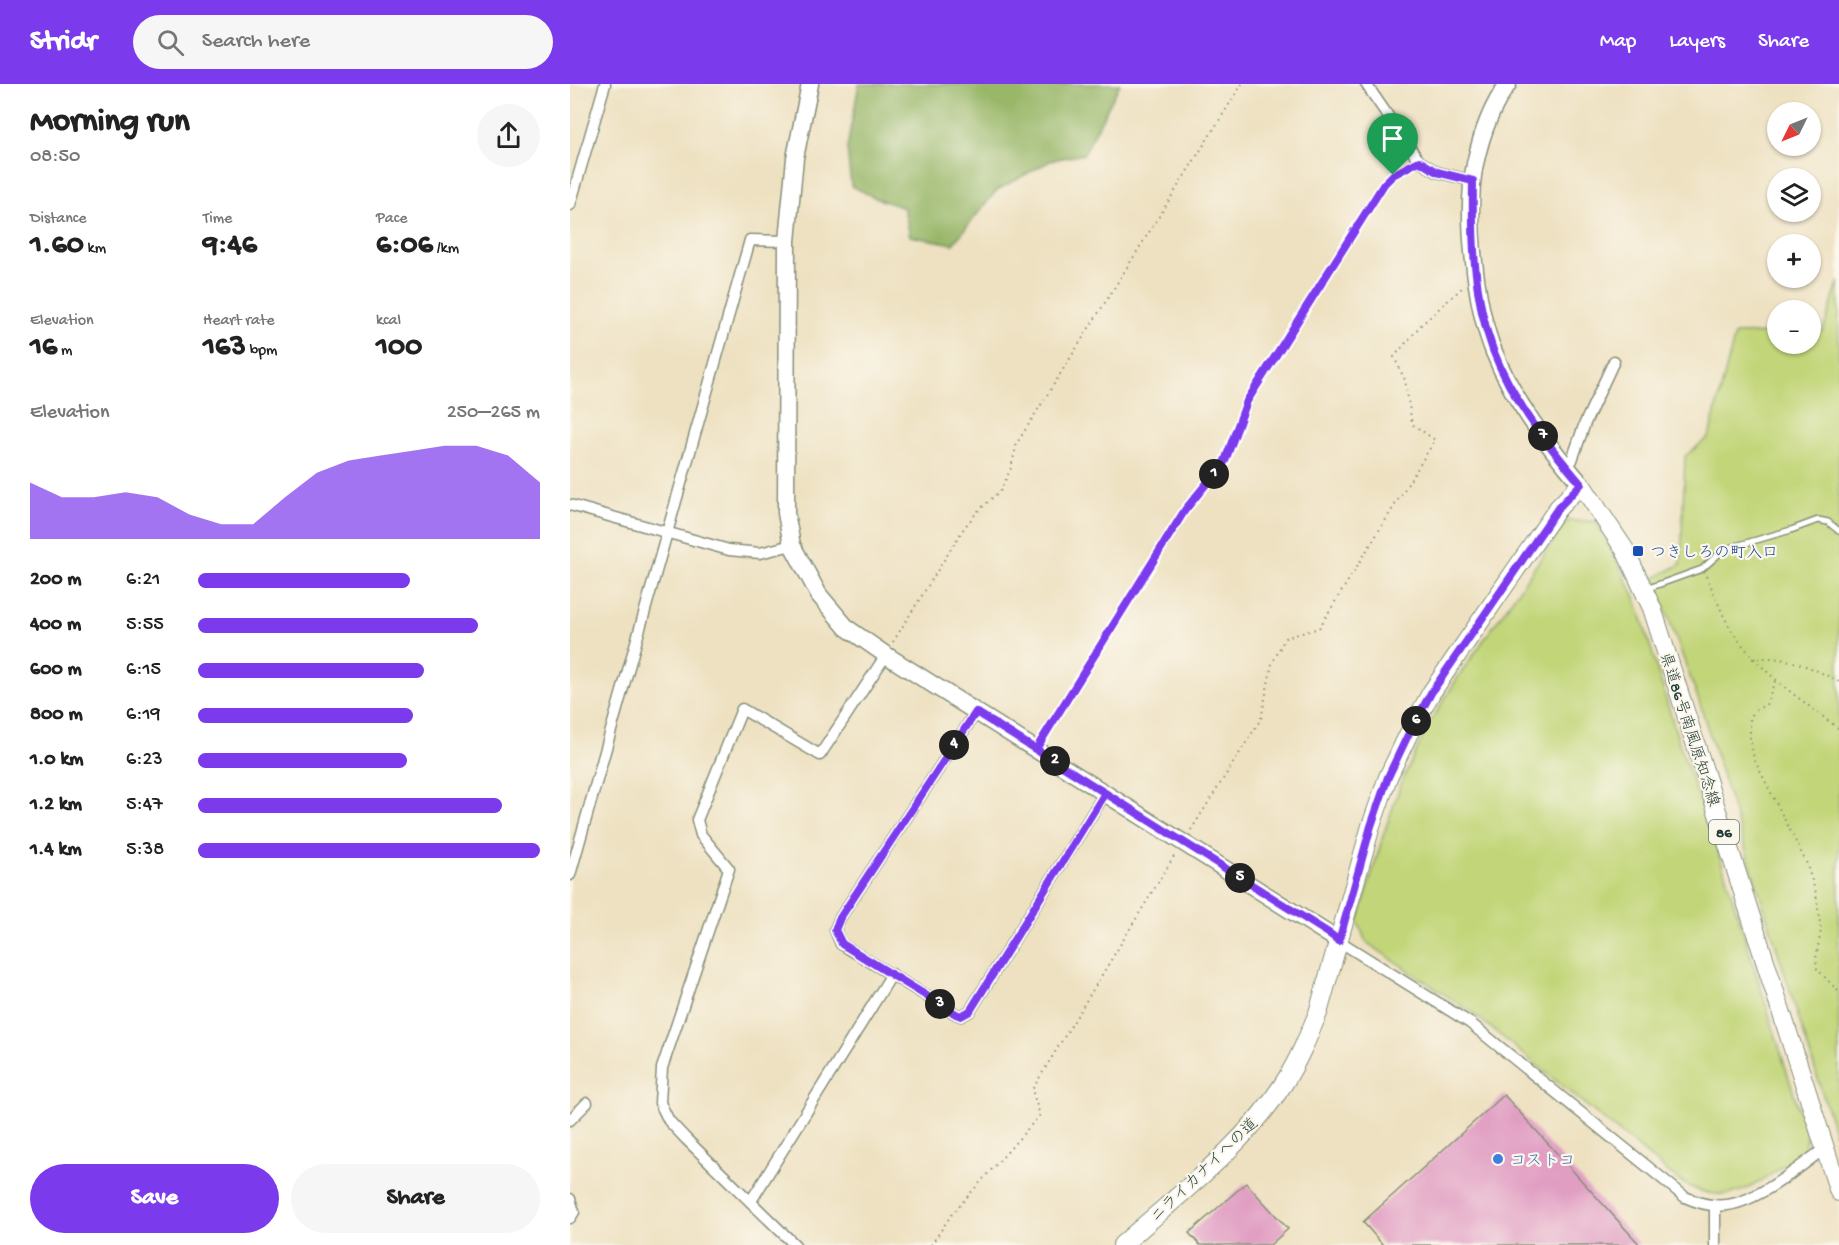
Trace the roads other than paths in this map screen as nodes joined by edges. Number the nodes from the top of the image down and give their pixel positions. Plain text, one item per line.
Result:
1 (605, 84) edge
2 (810, 84) edge
3 (1366, 84) edge
4 (1508, 84) edge
5 (1473, 181) junction
6 (570, 205) edge
7 (787, 241) junction
8 (1614, 361) dead end
9 (1567, 467) junction
10 (1581, 484) junction
11 (570, 505) edge
12 (1839, 531) edge
13 (668, 533) junction
14 (792, 545) junction
15 (1644, 590) junction
16 (886, 655) junction
17 (976, 712) junction
18 (1105, 793) junction
19 (570, 874) edge
20 (1339, 941) junction
21 (892, 974) junction
22 (587, 1103) dead end
23 (570, 1120) edge
24 (1825, 1148) junction
25 (1839, 1191) edge
26 (570, 1199) edge
27 (751, 1201) junction
28 (1715, 1206) junction
29 (570, 1218) edge
30 (795, 1245) edge
31 (1122, 1245) edge
32 (1715, 1245) edge

1 - 6 street
2 - 7 street
3 - 5 street
4 - 5 street
5 - 9 street
7 - 13 street
7 - 14 street
8 - 9 street
9 - 10 street
10 - 15 main road, 県道86号南風原知念線 / 86
10 - 20 main road, ニライカナイへの道
11 - 13 street
12 - 15 lane
13 - 14 street
13 - 19 street
14 - 16 street
15 - 24 main road, 県道86号南風原知念線 / 86
16 - 17 street
16 - 27 street
17 - 18 street
17 - 21 street
18 - 20 street
18 - 21 street
20 - 28 street
20 - 31 main road, ニライカナイへの道
21 - 27 street
22 - 23 street
24 - 25 main road, 県道86号南風原知念線 / 86
24 - 28 street
26 - 29 street
27 - 30 street
28 - 32 street

